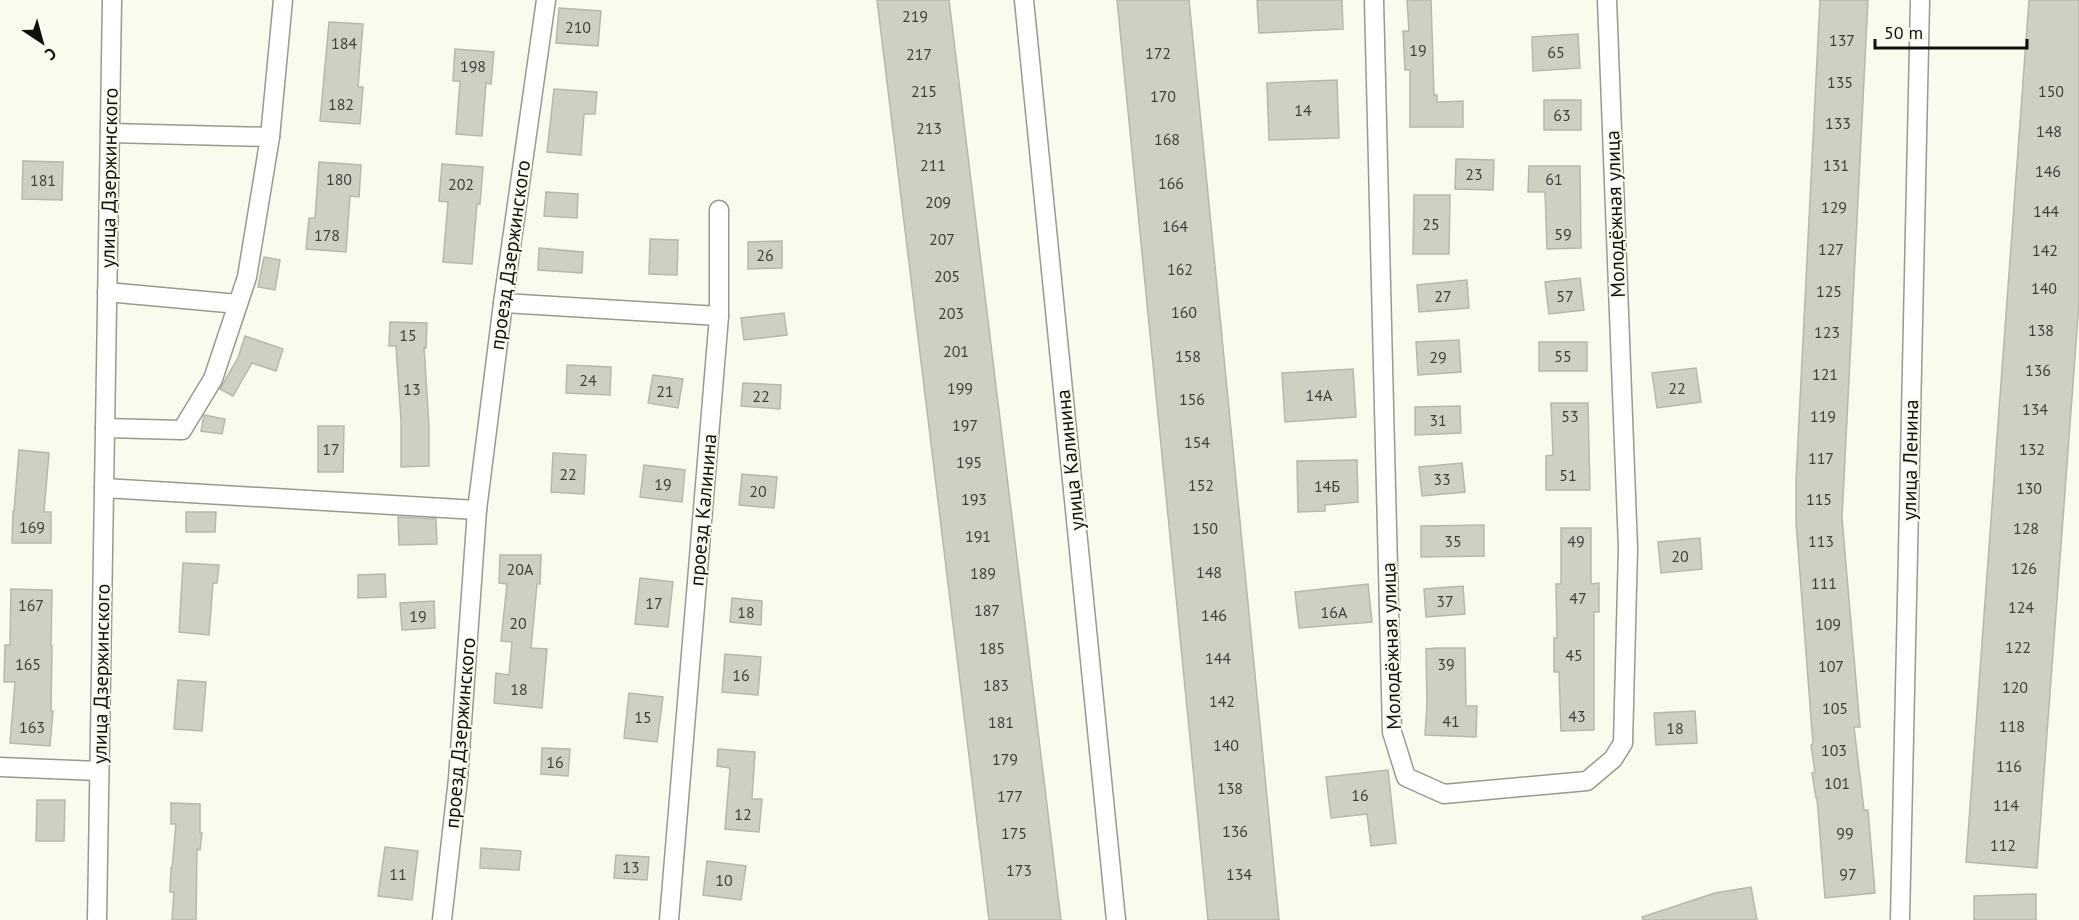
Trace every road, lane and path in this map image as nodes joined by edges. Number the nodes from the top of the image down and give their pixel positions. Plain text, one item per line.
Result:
1 (112, 0) edge
2 (284, 0) edge
3 (546, 0) edge
4 (1024, 0) edge
5 (1374, 0) edge
6 (1607, 0) edge
7 (1920, 0) edge
8 (110, 134) junction
9 (270, 137) junction
10 (719, 210) dead end
11 (107, 292) junction
12 (503, 303) junction
13 (238, 304) junction
14 (719, 316) junction
15 (105, 428) junction
16 (104, 488) junction
17 (477, 510) junction
18 (0, 766) edge
19 (99, 771) junction
20 (1894, 919) edge
21 (97, 920) edge
22 (442, 920) edge
23 (669, 920) edge
24 (1116, 920) edge

1 - 8 street, улица Дзержинского
2 - 9 street
3 - 12 street, проезд Дзержинского
4 - 24 street, улица Калинина
5 - 6 street, Молодёжная улица
7 - 20 street, улица Ленина
8 - 9 street
8 - 11 street, улица Дзержинского
9 - 13 street
10 - 14 street, проезд Калинина
11 - 13 street
11 - 15 street, улица Дзержинского
12 - 14 street
12 - 17 street, проезд Дзержинского
13 - 15 street
14 - 23 street, проезд Калинина
15 - 16 street, улица Дзержинского
16 - 17 street
16 - 19 street, улица Дзержинского
17 - 22 street, проезд Дзержинского
18 - 19 street
19 - 21 street, улица Дзержинского

